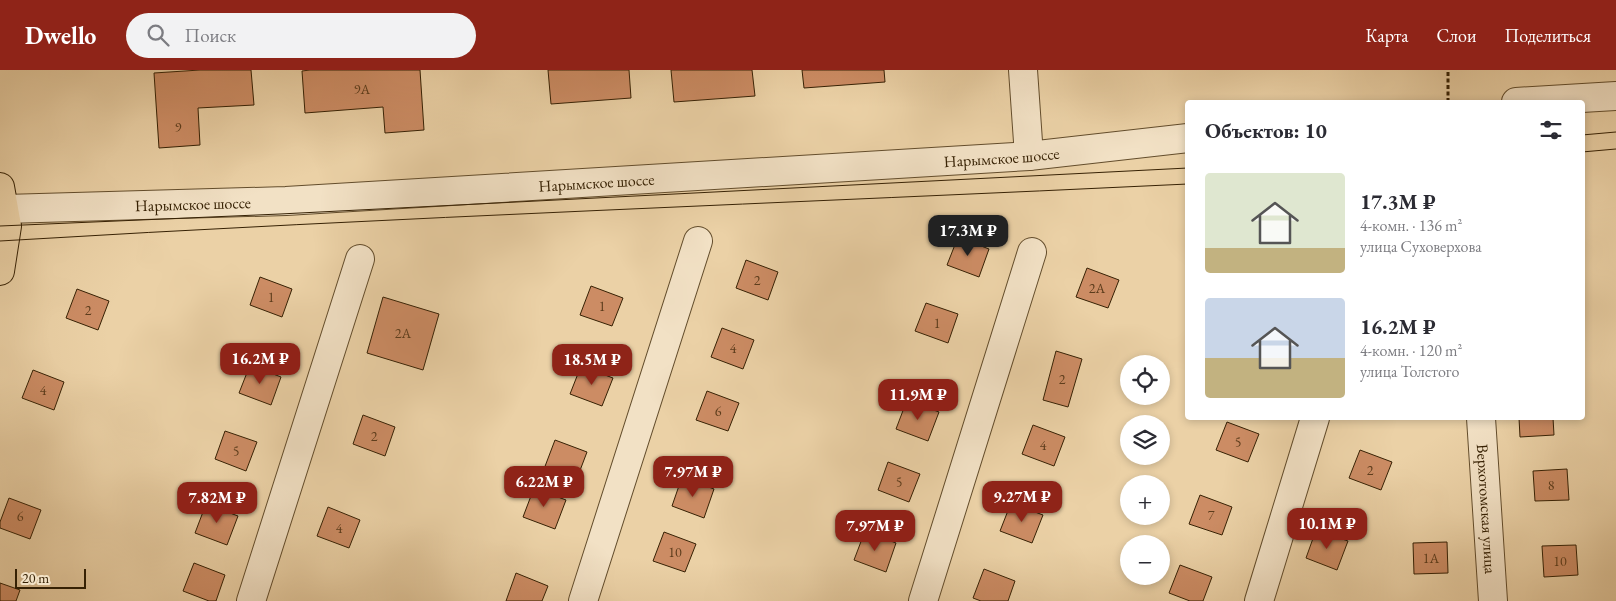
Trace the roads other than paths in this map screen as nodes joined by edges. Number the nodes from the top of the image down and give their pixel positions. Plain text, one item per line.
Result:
1 (1023, 70) edge
2 (1616, 96) edge
3 (1549, 100) edge
4 (1185, 138) edge
5 (1029, 156) junction
6 (2, 198) edge
7 (698, 241) dead end
8 (1032, 252) dead end
9 (360, 259) dead end
10 (0, 271) edge
11 (1314, 420) edge
12 (1482, 420) edge
13 (251, 601) edge
14 (583, 601) edge
15 (923, 601) edge
16 (1259, 601) edge
17 (1493, 601) edge

1 - 5 street
2 - 3 street
4 - 5 street, Нарымское шоссе
5 - 6 street, Нарымское шоссе
6 - 10 main road
7 - 14 street
8 - 15 street
9 - 13 street
11 - 16 street
12 - 17 street, Верхотомская улица

